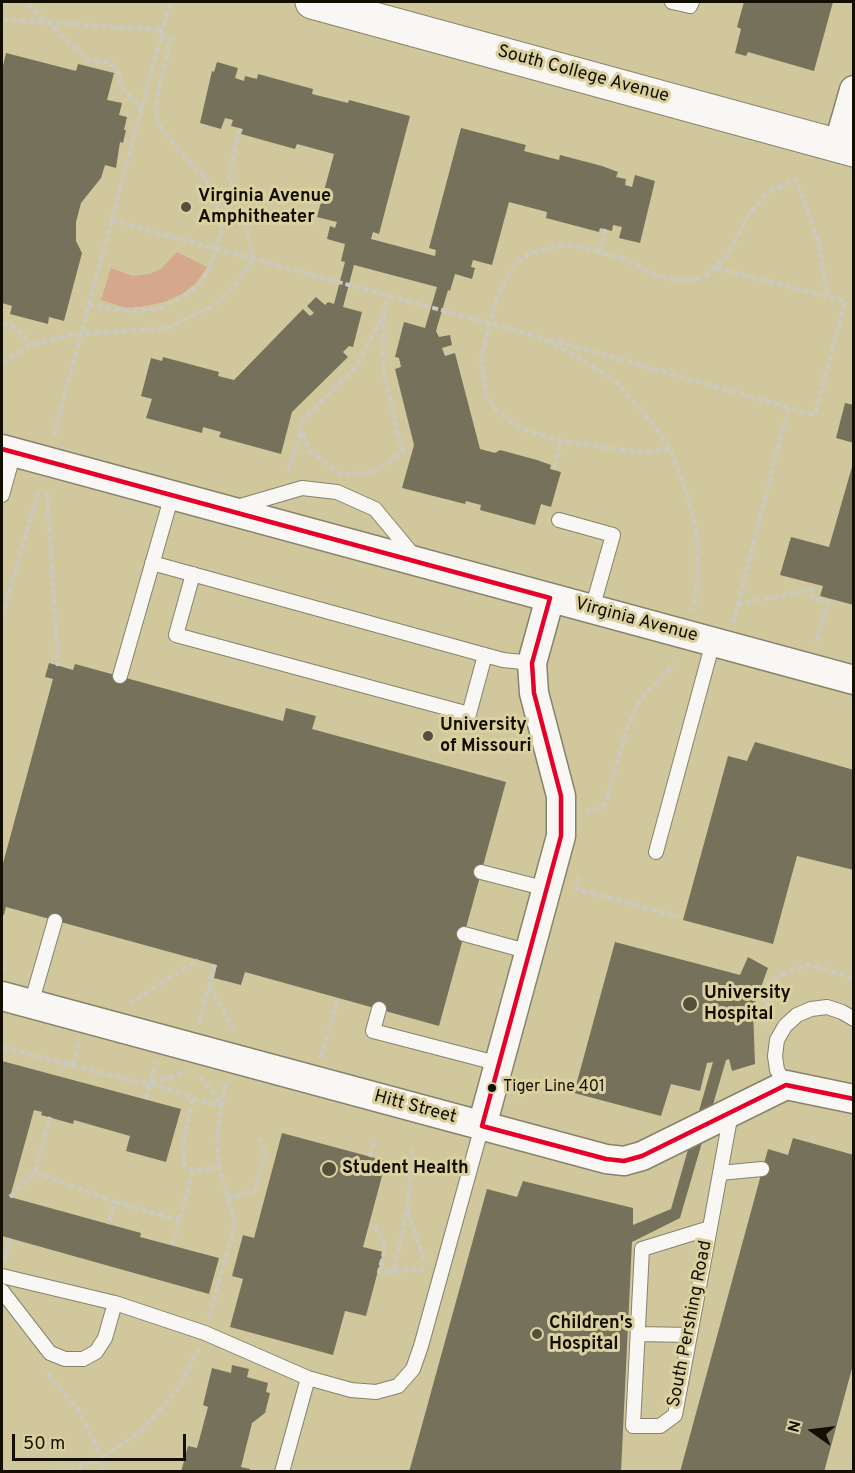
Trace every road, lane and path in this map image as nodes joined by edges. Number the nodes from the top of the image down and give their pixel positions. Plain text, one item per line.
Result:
1 (28, 2) edge
2 (170, 2) edge
3 (312, 2) edge
4 (672, 2) edge
5 (692, 2) edge
6 (360, 8) edge
7 (2, 20) edge
8 (48, 22) junction
9 (162, 30) junction
10 (160, 36) junction
11 (854, 90) edge
12 (141, 109) junction
13 (240, 128) dead end
14 (846, 148) edge
15 (111, 220) junction
16 (605, 229) dead end
17 (599, 252) junction
18 (253, 259) junction
19 (716, 268) junction
20 (388, 296) junction
21 (828, 296) junction
22 (88, 306) junction
23 (383, 315) junction
24 (2, 322) edge
25 (489, 323) junction
26 (81, 335) junction
27 (536, 336) junction
28 (30, 345) junction
29 (2, 363) edge
30 (788, 409) junction
31 (301, 430) junction
32 (54, 435) dead end
33 (561, 441) junction
34 (670, 449) junction
35 (8, 451) edge
36 (554, 468) dead end
37 (288, 472) dead end
38 (39, 489) dead end
39 (47, 491) dead end
40 (2, 495) edge
41 (172, 495) junction
42 (227, 510) junction
43 (559, 520) dead end
44 (419, 562) junction
45 (152, 563) junction
46 (193, 574) junction
47 (550, 598) junction
48 (737, 605) junction
49 (591, 609) junction
50 (692, 614) dead end
51 (2, 618) edge
52 (722, 633) junction
53 (815, 646) dead end
54 (486, 655) junction
55 (532, 663) junction
56 (675, 664) dead end
57 (58, 666) dead end
58 (120, 676) dead end
59 (854, 680) edge
60 (580, 821) dead end
61 (656, 852) dead end
62 (481, 872) dead end
63 (580, 872) dead end
64 (547, 889) junction
65 (679, 917) dead end
66 (55, 921) dead end
67 (464, 934) dead end
68 (530, 952) junction
69 (2, 959) edge
70 (198, 960) dead end
71 (215, 964) dead end
72 (777, 977) dead end
73 (854, 978) edge
74 (4, 986) edge
75 (208, 986) junction
76 (338, 998) dead end
77 (32, 1004) junction
78 (120, 1009) dead end
79 (379, 1009) dead end
80 (854, 1019) edge
81 (197, 1029) dead end
82 (162, 1040) junction
83 (233, 1045) junction
84 (2, 1047) edge
85 (319, 1064) dead end
86 (500, 1064) junction
87 (151, 1083) junction
88 (786, 1085) junction
89 (852, 1096) edge
90 (146, 1099) dead end
91 (193, 1099) junction
92 (220, 1107) junction
93 (732, 1111) junction
94 (50, 1117) dead end
95 (482, 1126) junction
96 (259, 1138) dead end
97 (375, 1139) dead end
98 (413, 1149) dead end
99 (370, 1157) dead end
100 (219, 1167) junction
101 (762, 1169) dead end
102 (35, 1172) junction
103 (193, 1172) junction
104 (720, 1173) junction
105 (10, 1197) dead end
106 (227, 1198) junction
107 (115, 1202) junction
108 (407, 1210) junction
109 (180, 1220) junction
110 (108, 1224) dead end
111 (375, 1226) dead end
112 (710, 1228) junction
113 (10, 1239) dead end
114 (172, 1245) dead end
115 (4, 1262) dead end
116 (394, 1270) junction
117 (2, 1276) edge
118 (2, 1291) edge
119 (115, 1303) junction
120 (205, 1333) junction
121 (638, 1334) junction
122 (690, 1335) junction
123 (40, 1364) dead end
124 (308, 1378) junction
125 (102, 1458) junction
126 (51, 1472) edge
127 (104, 1472) edge
128 (282, 1472) edge

1 - 8 path
2 - 9 path
3 - 6 main road, South College Avenue
4 - 5 lane
6 - 14 main road, South College Avenue
7 - 8 path
8 - 9 path
8 - 12 path
9 - 10 path
10 - 12 path
10 - 22 path, bridge
11 - 14 street
12 - 15 path
13 - 18 path
15 - 18 path
15 - 22 path
16 - 17 path
17 - 19 path
17 - 25 path
18 - 20 path
18 - 26 path
19 - 21 path
19 - 21 path
20 - 23 path
20 - 25 path
21 - 30 path
22 - 26 path
23 - 31 path
23 - 31 path
24 - 28 path
25 - 27 path
25 - 33 path
26 - 28 path
26 - 32 path
27 - 30 path
27 - 34 path
28 - 29 path
30 - 48 path
31 - 37 path
33 - 34 path
33 - 36 path
34 - 50 path
35 - 40 lane
35 - 41 street, Virginia Avenue
38 - 51 path
39 - 57 path
41 - 42 street, Virginia Avenue
41 - 45 lane
42 - 44 street, Virginia Avenue
42 - 44 lane
43 - 49 lane
44 - 47 street, Virginia Avenue
45 - 46 lane
45 - 58 lane
46 - 54 lane
46 - 54 lane
47 - 49 street, Virginia Avenue
47 - 55 street
48 - 52 path
48 - 53 path
49 - 52 street, Virginia Avenue
52 - 59 street, Virginia Avenue
52 - 61 lane
54 - 55 lane
55 - 64 street
56 - 60 path
62 - 64 lane
63 - 65 path
64 - 68 street
66 - 77 lane
67 - 68 lane
68 - 86 street
69 - 74 path
70 - 78 path
71 - 75 path
72 - 73 path
74 - 77 street, Hitt Street
75 - 81 path
75 - 83 path
76 - 85 path
77 - 82 street, Hitt Street
79 - 86 lane
80 - 88 lane
82 - 83 street, Hitt Street
82 - 87 path
83 - 92 path
83 - 95 street, Hitt Street
84 - 87 path
86 - 95 street
87 - 90 path
87 - 91 path
87 - 92 path
88 - 89 street
88 - 93 street, Hitt Street
91 - 92 path
91 - 103 path
92 - 100 path
93 - 95 street, Hitt Street
93 - 104 lane, South Pershing Road
94 - 102 path
95 - 124 lane
96 - 106 path
97 - 99 path
98 - 108 path
100 - 103 path
100 - 106 path
101 - 104 lane
102 - 105 path
102 - 107 path
103 - 109 path
104 - 112 lane, South Pershing Road
106 - 120 path
107 - 109 path
107 - 110 path
108 - 116 path
108 - 116 path
109 - 114 path
111 - 116 path
112 - 121 lane, South Pershing Road
112 - 122 lane, South Pershing Road
113 - 115 path
117 - 119 lane
118 - 119 lane
119 - 120 lane
120 - 124 lane
120 - 125 path
121 - 122 lane
121 - 122 lane, South Pershing Road
123 - 125 path
124 - 128 lane
125 - 126 path
125 - 127 path

